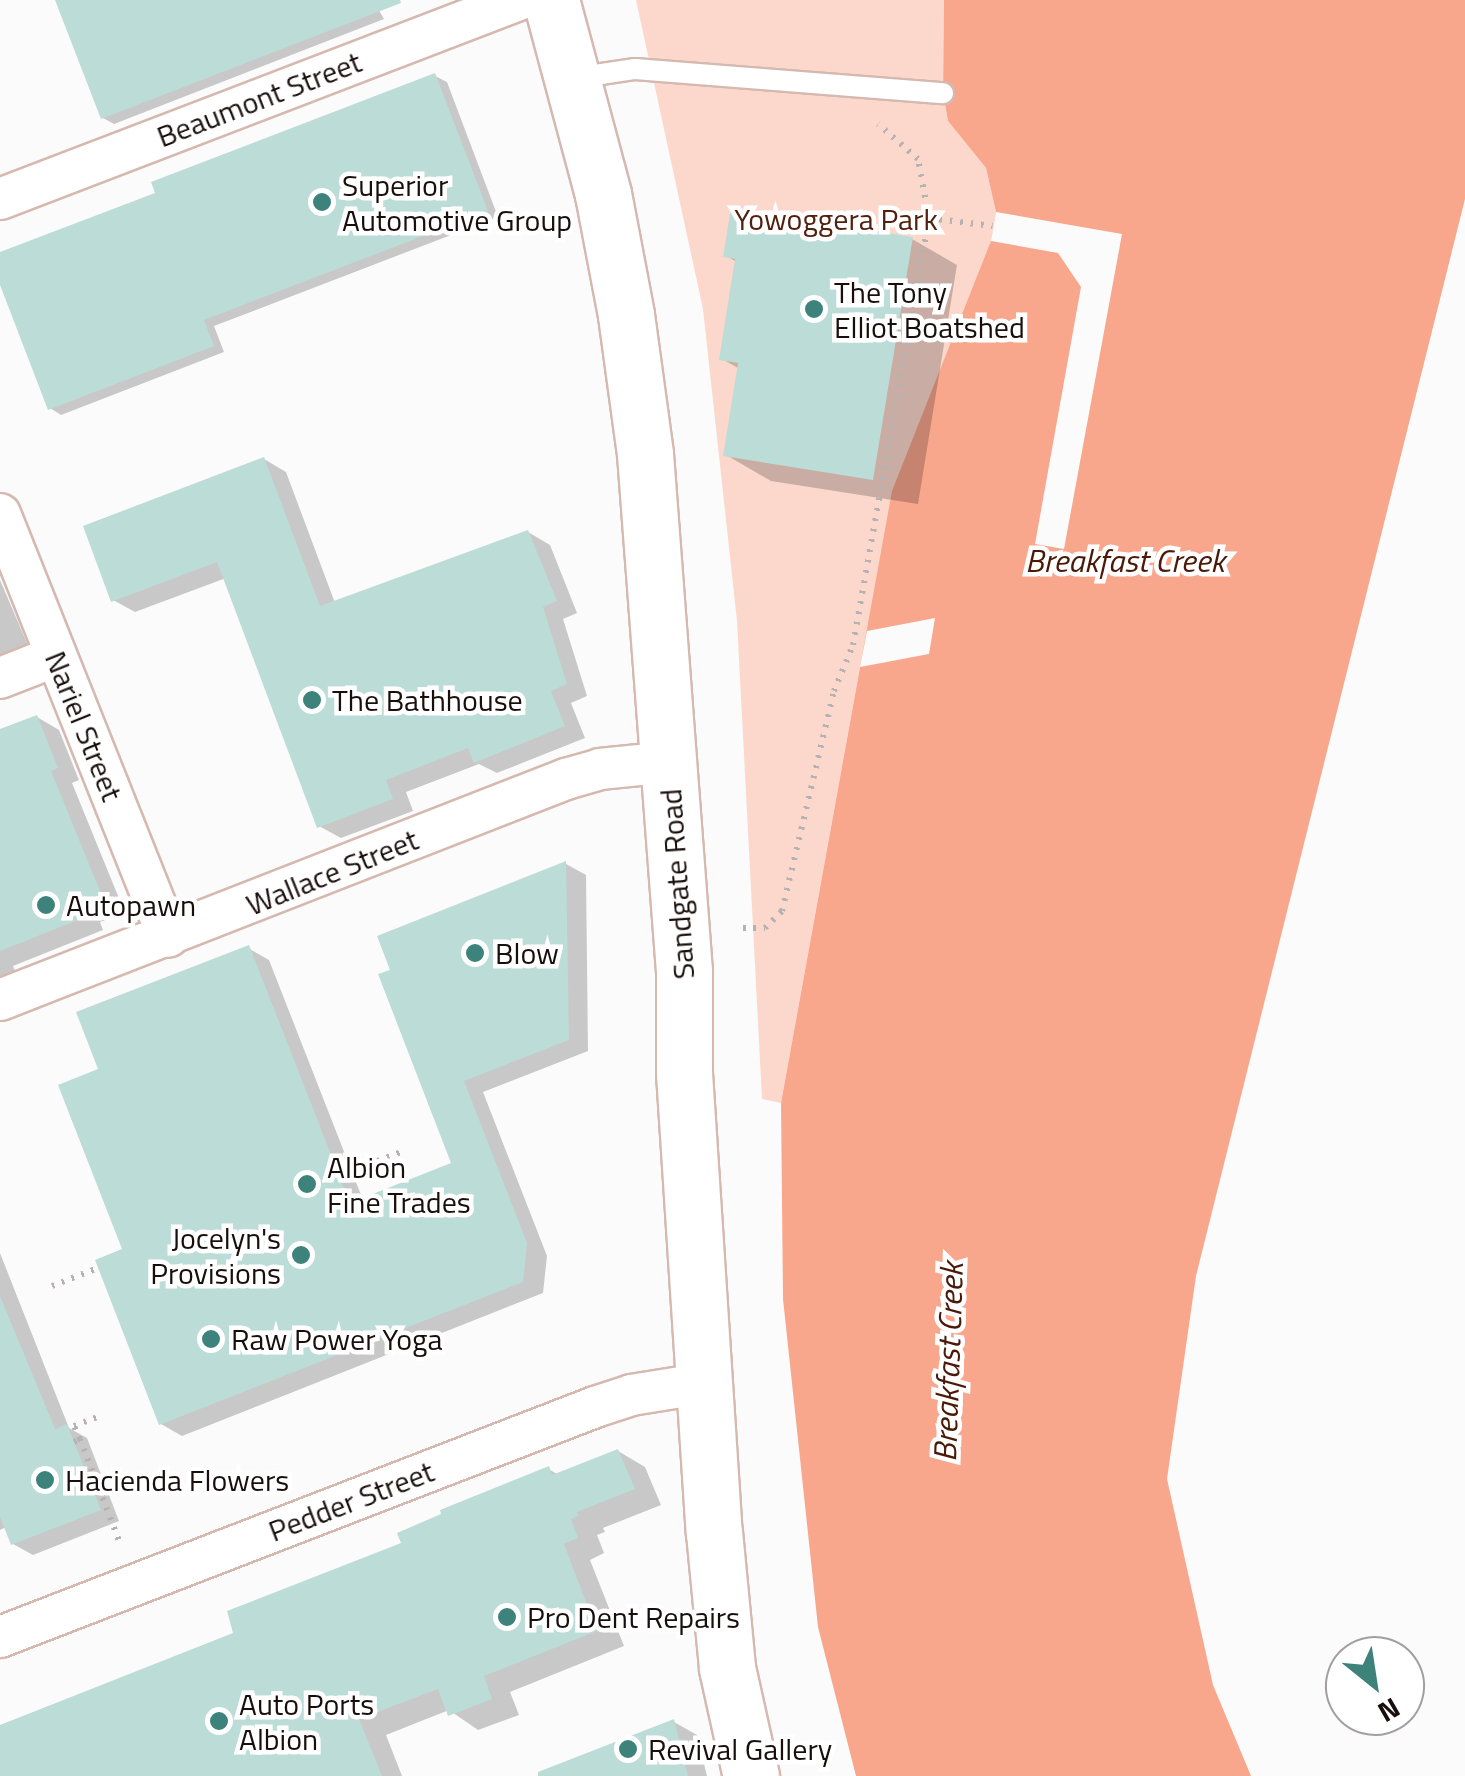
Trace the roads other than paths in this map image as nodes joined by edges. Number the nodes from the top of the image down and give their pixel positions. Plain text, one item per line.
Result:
1 (519, 0) edge
2 (551, 0) edge
3 (575, 78) junction
4 (943, 93) dead end
5 (0, 199) edge
6 (0, 514) edge
7 (56, 656) junction
8 (0, 678) edge
9 (669, 762) junction
10 (168, 937) junction
11 (0, 1000) edge
12 (706, 1383) junction
13 (0, 1637) edge
14 (751, 1776) edge

1 - 5 street, Beaumont Street
2 - 3 main road, Sandgate Road
3 - 4 lane
3 - 9 main road, Sandgate Road
6 - 7 street, Nariel Street
7 - 8 street
7 - 10 street, Nariel Street
9 - 10 street, Wallace Street
9 - 12 main road, Sandgate Road
10 - 11 street, Wallace Street
12 - 13 street, Pedder Street
12 - 14 main road, Sandgate Road

